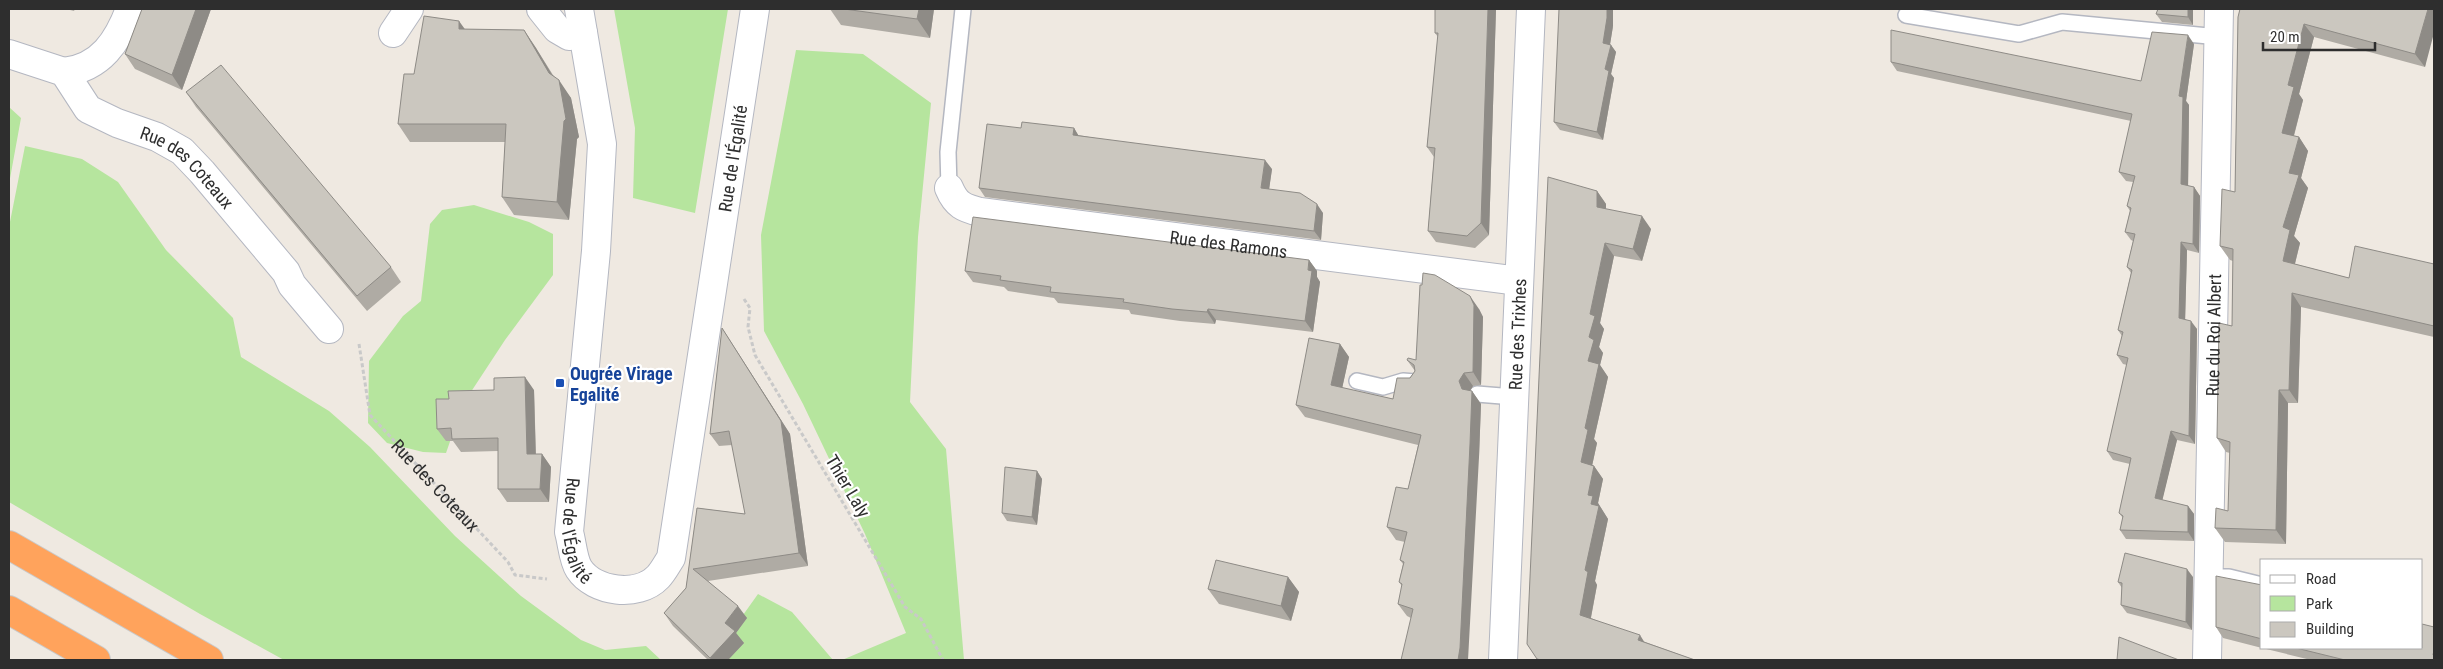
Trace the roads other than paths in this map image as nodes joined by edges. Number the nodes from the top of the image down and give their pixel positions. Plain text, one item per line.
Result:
1 (130, 9) edge
2 (409, 9) edge
3 (541, 9) edge
4 (755, 9) edge
5 (963, 9) edge
6 (1531, 9) edge
7 (2220, 9) edge
8 (1906, 15) dead end
9 (581, 21) edge
10 (393, 33) dead end
11 (2219, 37) junction
12 (9, 54) edge
13 (64, 72) junction
14 (949, 188) joint
15 (1519, 282) junction
16 (330, 329) dead end
17 (1357, 381) dead end
18 (1415, 382) edge
19 (1477, 394) dead end
20 (1514, 397) junction
21 (9, 544) edge
22 (2208, 577) junction
23 (2260, 585) edge
24 (9, 610) edge
25 (96, 660) edge
26 (209, 660) edge
27 (1503, 660) edge
28 (2207, 660) edge

1 - 13 street
2 - 10 street
3 - 9 street
4 - 9 street, Rue de l'Égalité
5 - 14 lane
6 - 15 street, Rue des Trixhes
7 - 11 street, Rue du Roi Albert
8 - 11 lane
11 - 22 street, Rue du Roi Albert
12 - 13 street
13 - 16 street, Rue des Coteaux
14 - 15 street, Rue des Ramons
15 - 20 street, Rue des Trixhes
17 - 18 lane
19 - 20 lane
20 - 27 street, Rue des Trixhes
21 - 26 highway
22 - 23 lane
22 - 28 street, Rue du Roi Albert
24 - 25 highway

